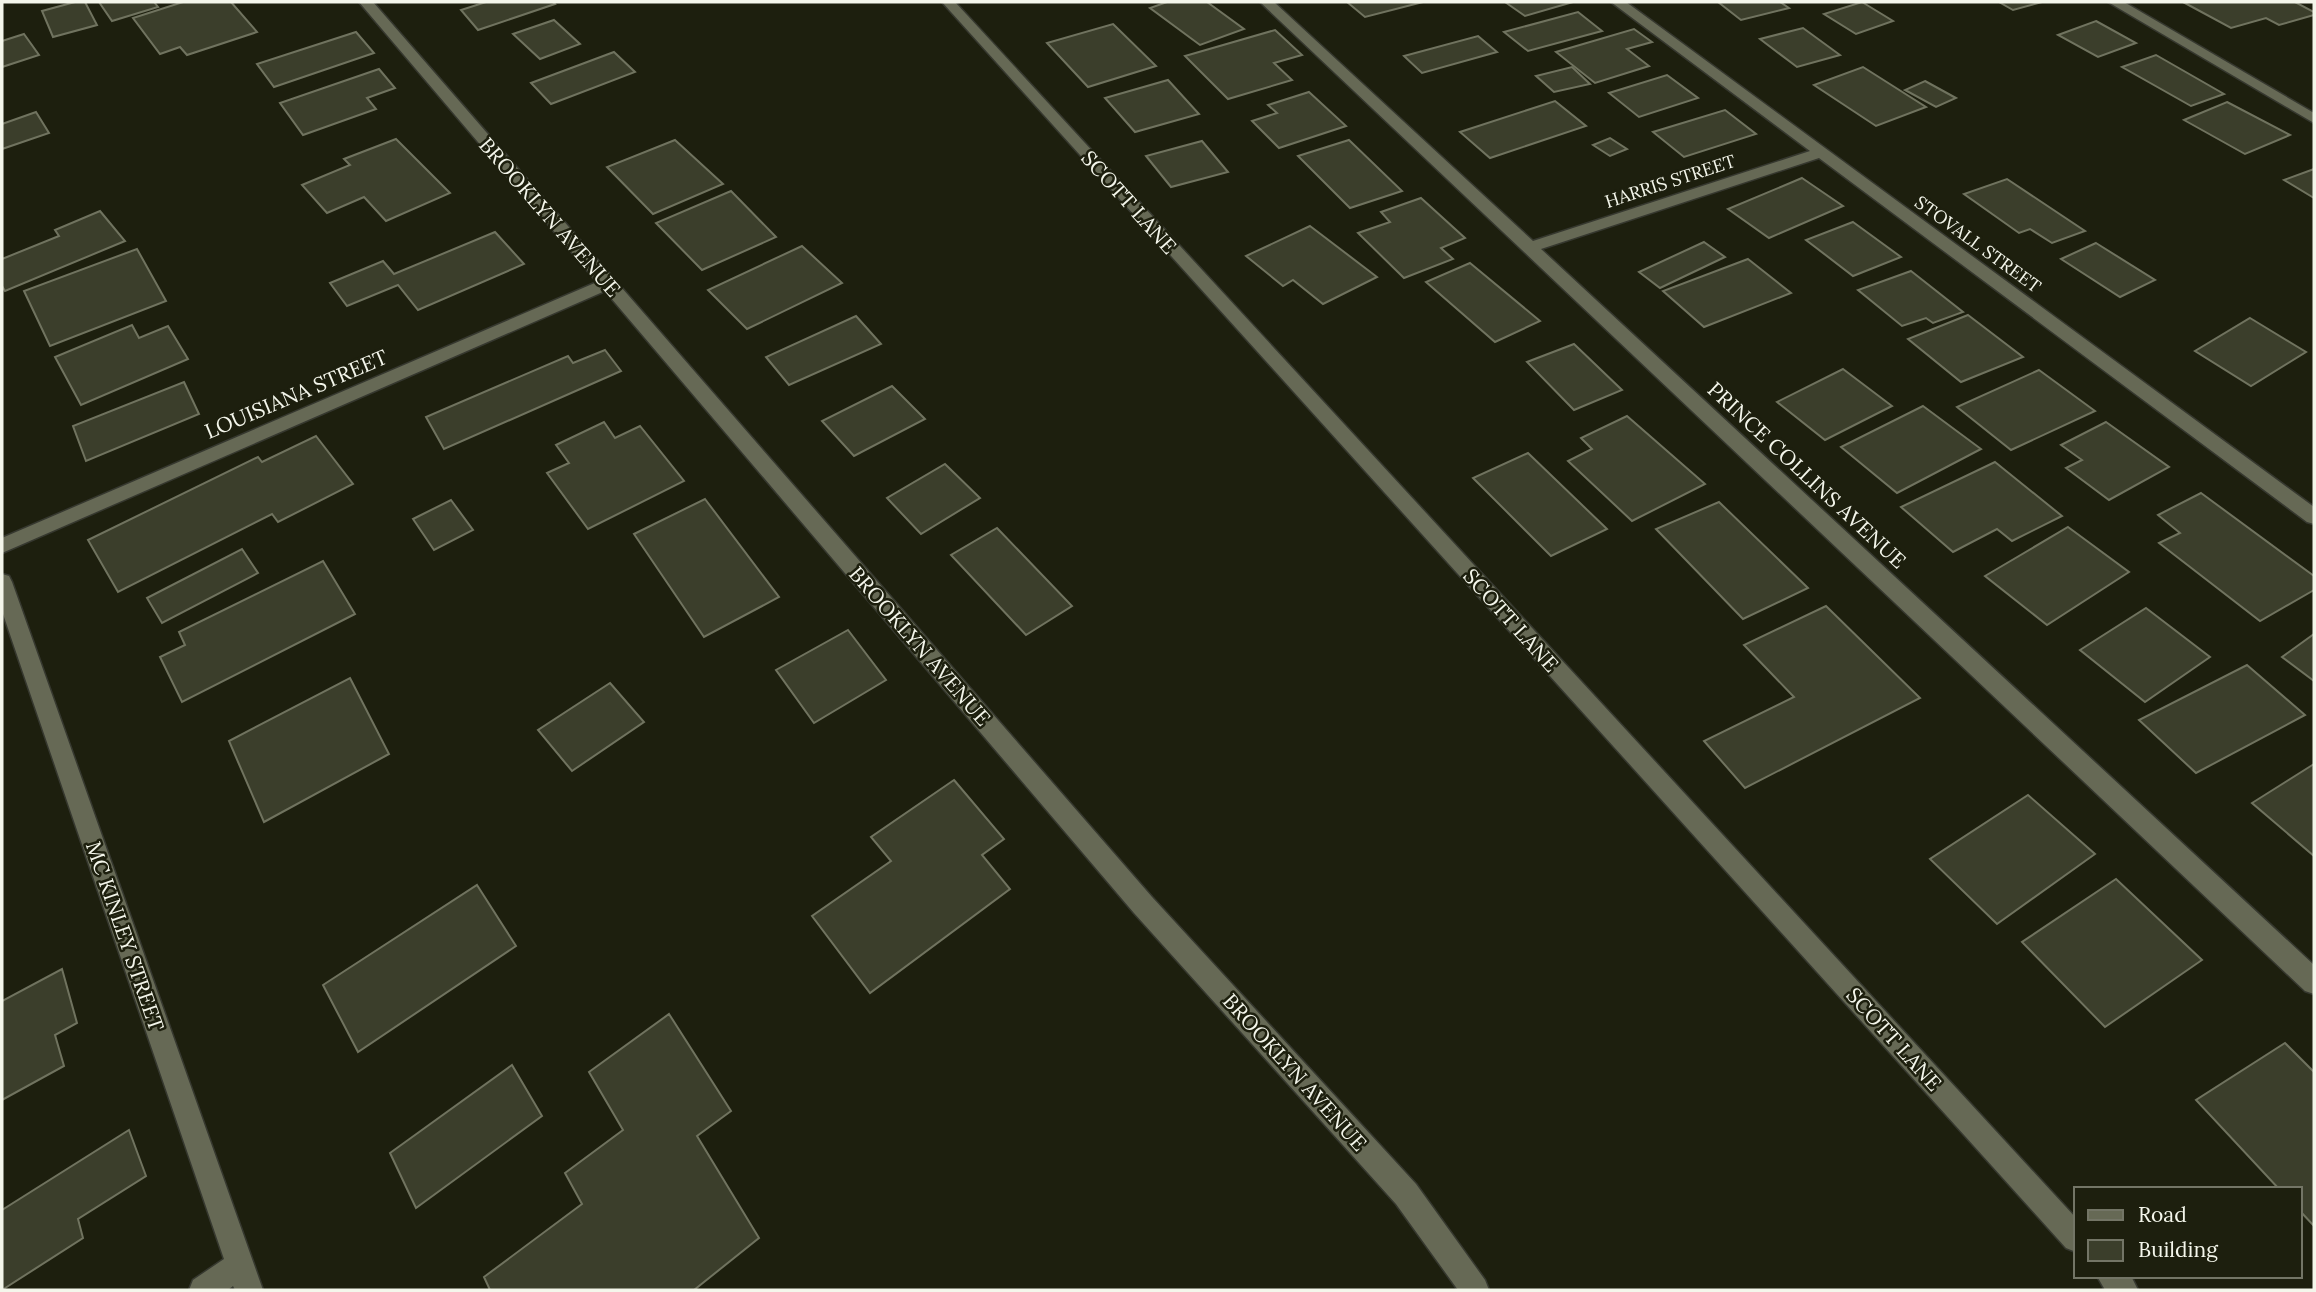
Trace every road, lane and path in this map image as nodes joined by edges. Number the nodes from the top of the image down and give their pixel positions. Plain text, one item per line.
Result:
1 (366, 2) edge
2 (948, 2) edge
3 (1267, 2) edge
4 (1618, 2) edge
5 (2115, 2) edge
6 (2314, 119) edge
7 (1822, 152) junction
8 (1531, 247) junction
9 (608, 284) junction
10 (2314, 517) edge
11 (2, 546) edge
12 (2, 582) edge
13 (2314, 982) edge
14 (2074, 1236) edge
15 (245, 1278) edge
16 (203, 1290) edge
17 (1475, 1290) edge

1 - 9 street, BROOKLYN AVENUE
2 - 14 street, SCOTT LANE
3 - 8 street, PRINCE COLLINS AVENUE
4 - 7 street, STOVALL STREET
5 - 6 street
7 - 8 street, HARRIS STREET
7 - 10 street, STOVALL STREET
8 - 13 street, PRINCE COLLINS AVENUE
9 - 11 street, LOUISIANA STREET
9 - 17 street, BROOKLYN AVENUE
12 - 15 street, MC KINLEY STREET
15 - 16 street

